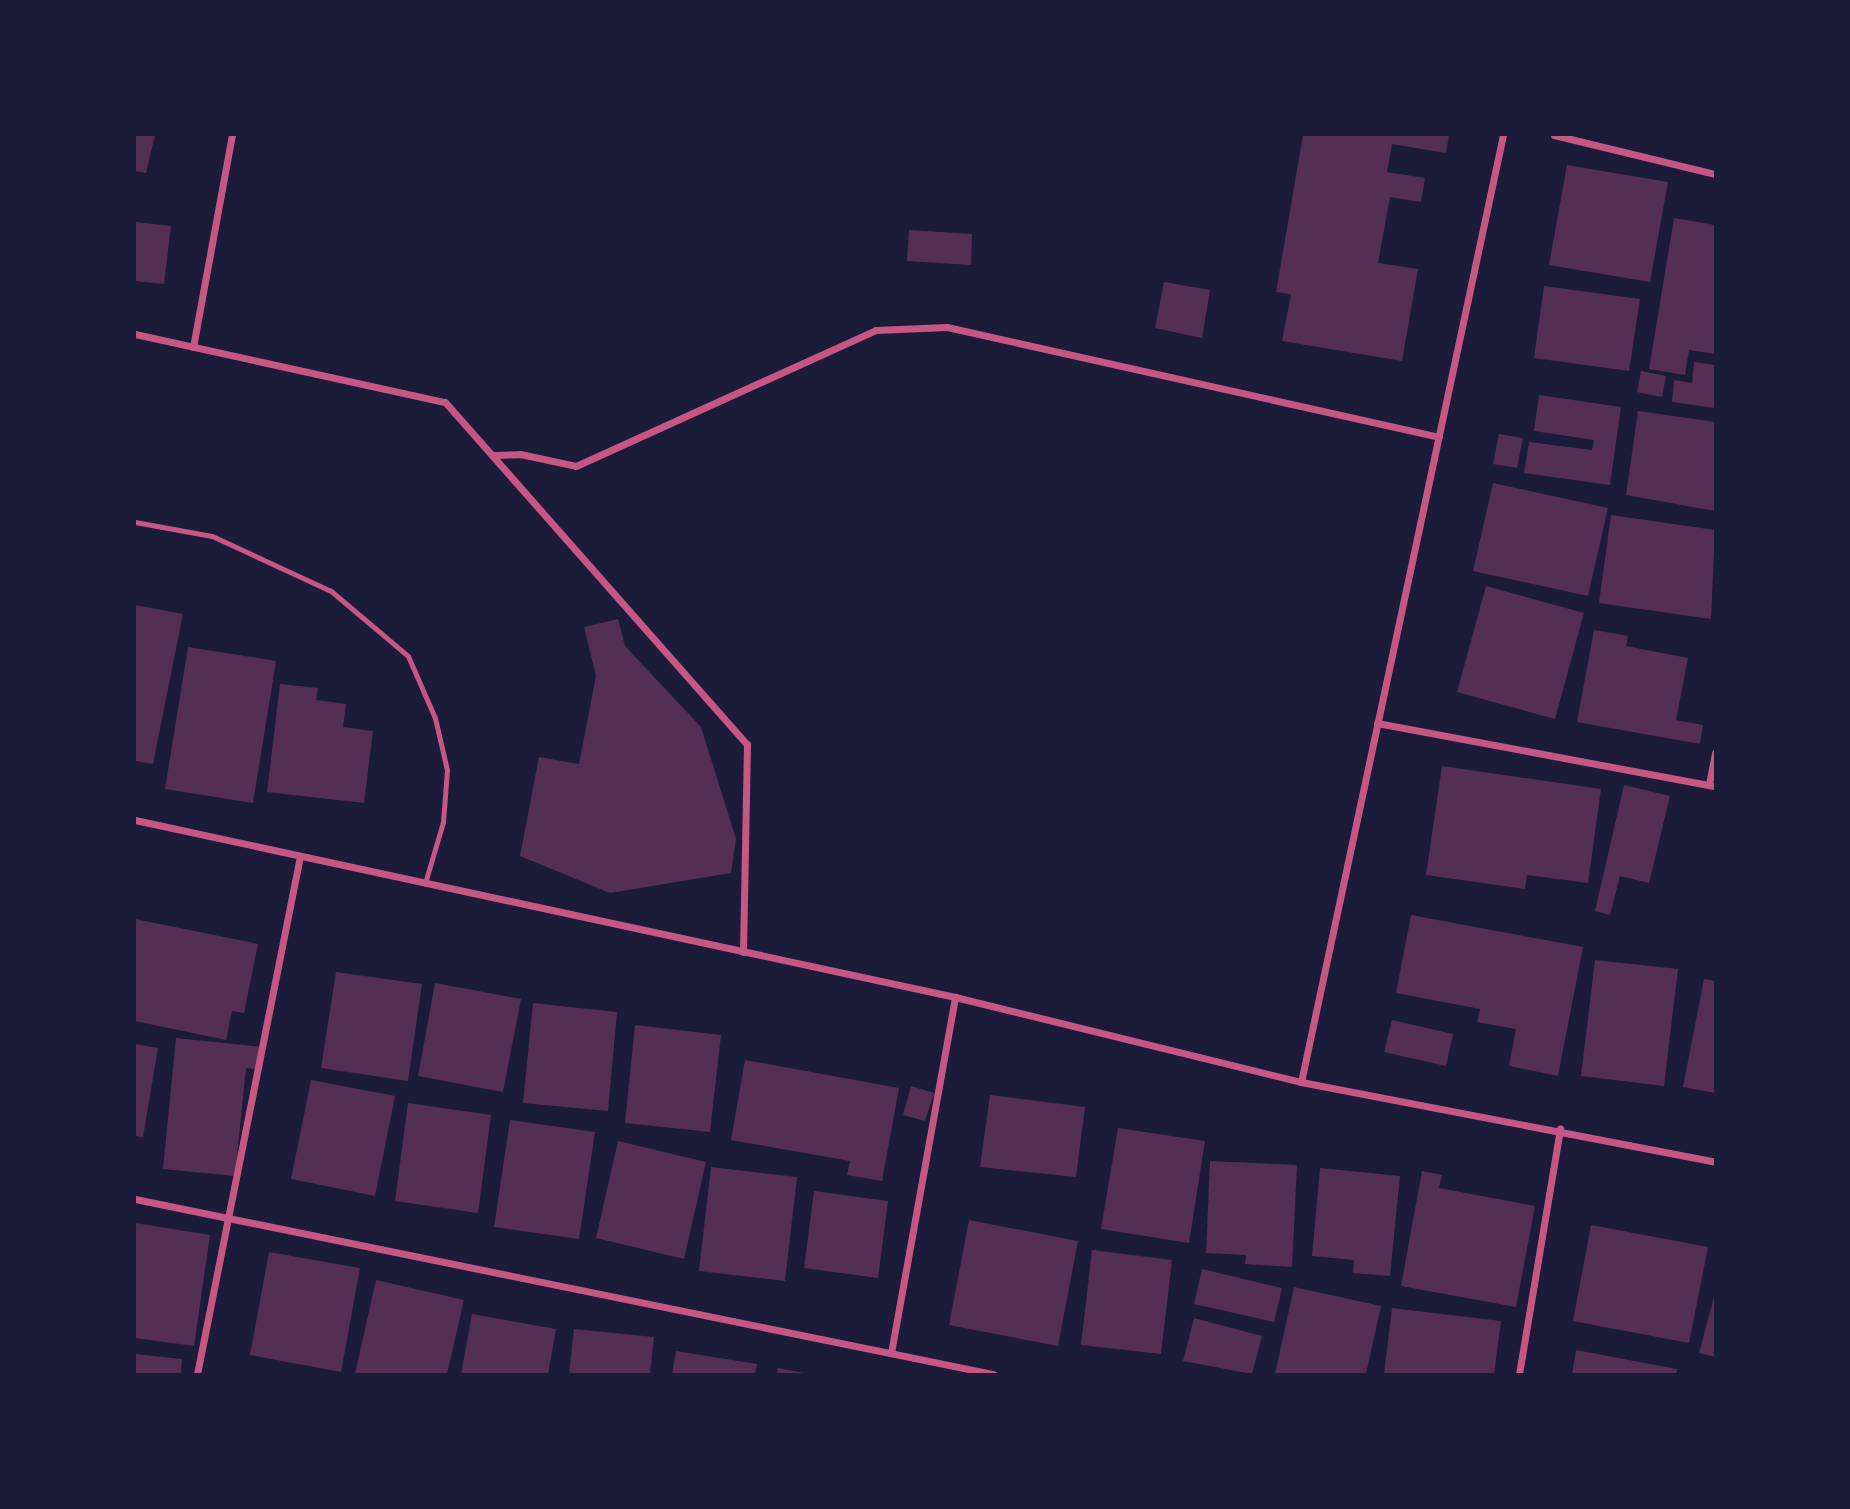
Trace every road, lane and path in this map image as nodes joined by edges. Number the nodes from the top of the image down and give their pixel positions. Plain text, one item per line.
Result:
1 (232, 135) edge
2 (1503, 135) edge
3 (1554, 135) edge
4 (1715, 174) edge
5 (135, 334) edge
6 (193, 347) junction
7 (1439, 437) junction
8 (495, 455) junction
9 (135, 522) edge
10 (1377, 723) junction
11 (1715, 753) edge
12 (1712, 785) edge
13 (135, 820) edge
14 (300, 856) junction
15 (425, 883) junction
16 (743, 952) junction
17 (955, 998) junction
18 (1301, 1082) junction
19 (1560, 1128) junction
20 (1715, 1162) edge
21 (135, 1199) edge
22 (229, 1216) junction
23 (891, 1353) junction
24 (197, 1374) edge
25 (993, 1374) edge
26 (1519, 1374) edge

1 - 6 street
2 - 7 street
3 - 4 street
5 - 6 street
6 - 8 street
7 - 8 street
7 - 10 street
8 - 16 street
9 - 15 lane
10 - 12 street
10 - 18 street
11 - 12 street
13 - 14 street
14 - 15 street
14 - 22 street
15 - 16 street
16 - 17 street
17 - 18 street
17 - 23 street
18 - 19 street
19 - 20 street
19 - 26 street
21 - 22 street
22 - 23 street
22 - 24 street
23 - 25 street

